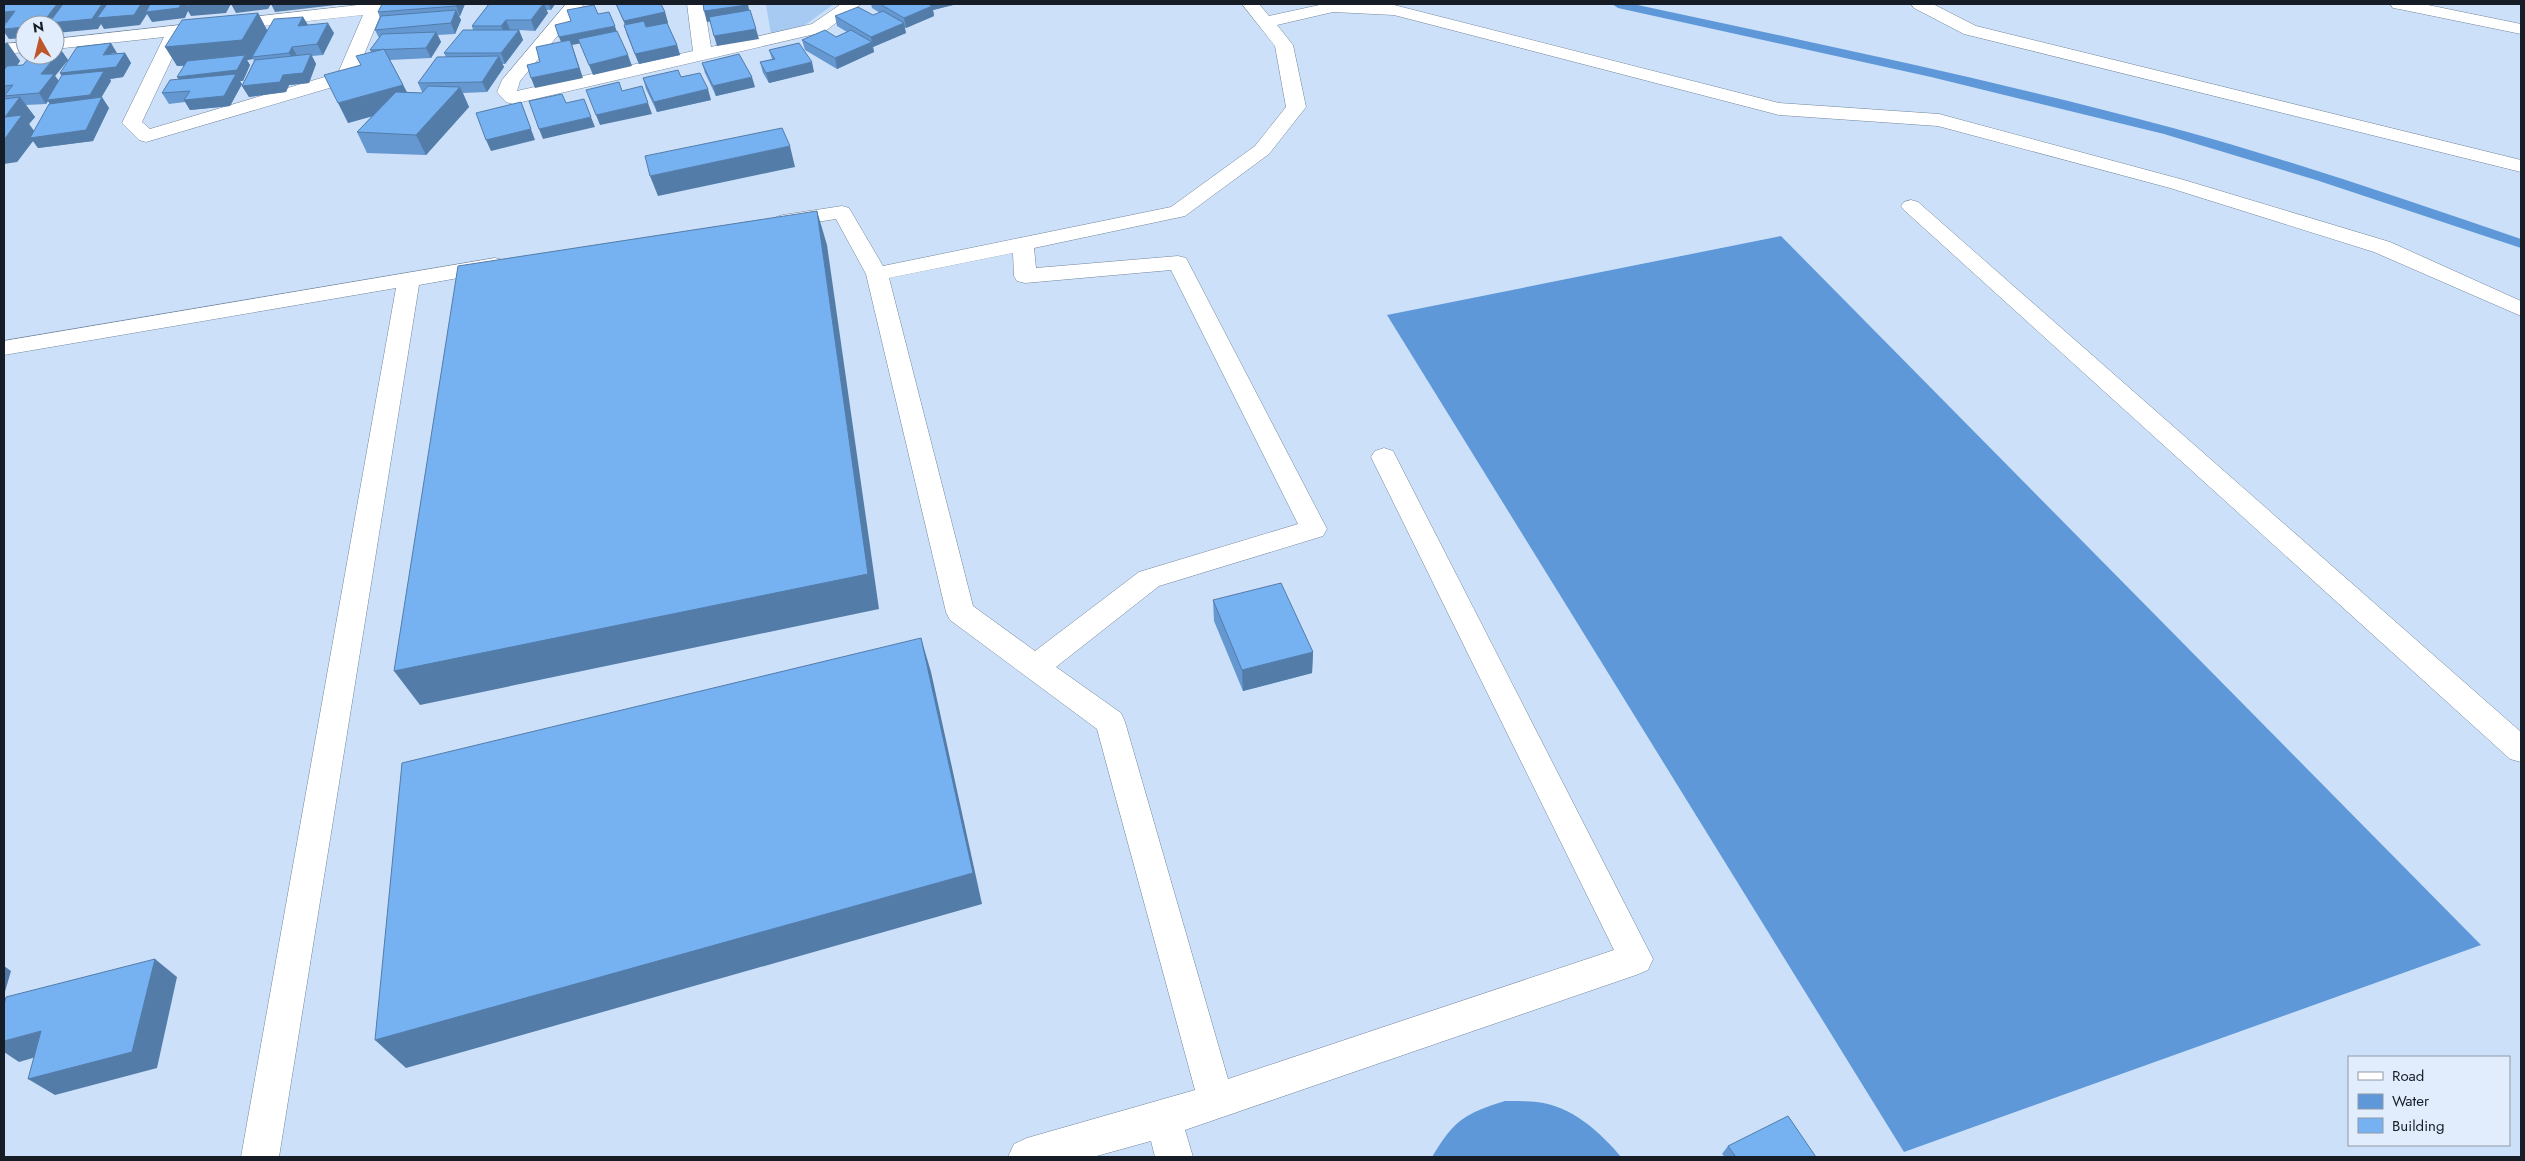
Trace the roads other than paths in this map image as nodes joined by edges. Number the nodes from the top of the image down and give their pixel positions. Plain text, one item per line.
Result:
1 (578, 4) edge
2 (695, 4) edge
3 (852, 4) edge
4 (1250, 4) edge
5 (1920, 4) edge
6 (2399, 4) edge
7 (375, 6) edge
8 (1266, 22) junction
9 (2521, 28) edge
10 (176, 30) junction
11 (65, 43) edge
12 (704, 54) junction
13 (2521, 166) edge
14 (1911, 206) dead end
15 (763, 224) edge
16 (1023, 244) junction
17 (518, 261) edge
18 (877, 274) junction
19 (409, 278) junction
20 (2521, 309) edge
21 (4, 348) edge
22 (1384, 457) dead end
23 (1035, 667) junction
24 (2521, 750) edge
25 (1216, 1101) junction
26 (1163, 1119) junction
27 (260, 1157) edge
28 (1027, 1157) edge
29 (1174, 1157) edge

1 - 12 street
2 - 12 street
3 - 12 street
4 - 8 street
5 - 13 street
6 - 9 street
7 - 10 street
7 - 10 street
8 - 16 street
8 - 20 street
10 - 11 street
14 - 24 street
15 - 18 street
16 - 18 street
16 - 23 street
17 - 19 street
18 - 23 street
19 - 21 street
19 - 27 street
22 - 25 street
23 - 25 street
25 - 26 street
26 - 28 street
26 - 29 street

